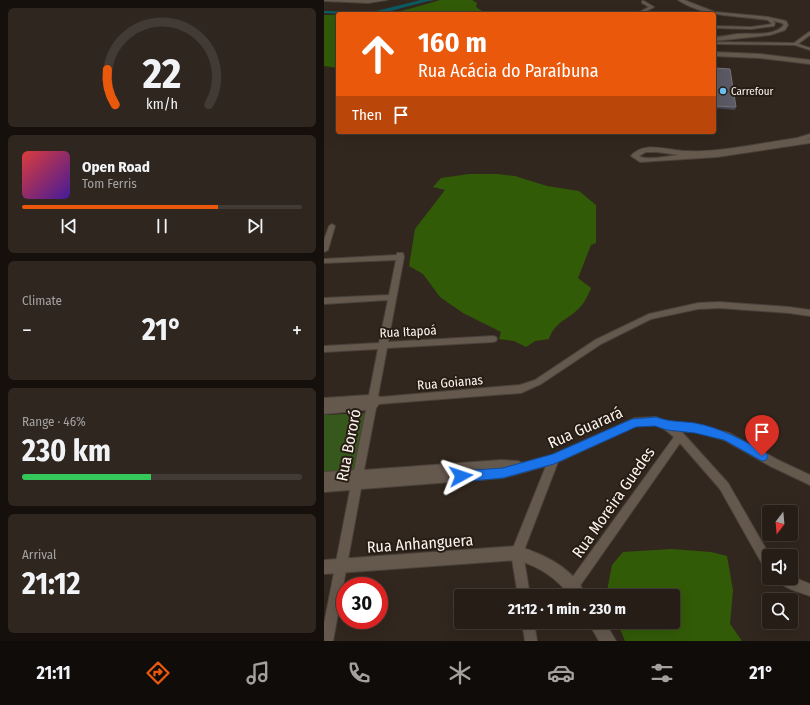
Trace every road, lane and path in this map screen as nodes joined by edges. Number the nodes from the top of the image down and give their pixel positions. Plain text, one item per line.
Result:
1 (324, 0) edge
2 (385, 0) edge
3 (680, 0) edge
4 (643, 2) dead end
5 (642, 12) edge
6 (711, 12) edge
7 (716, 13) edge
8 (768, 18) junction
9 (716, 27) edge
10 (810, 33) edge
11 (716, 39) edge
12 (716, 43) edge
13 (795, 44) junction
14 (810, 49) edge
15 (716, 54) edge
16 (810, 62) edge
17 (810, 136) edge
18 (810, 141) edge
19 (688, 152) junction
20 (332, 226) dead end
21 (324, 250) edge
22 (324, 261) edge
23 (392, 297) junction
24 (324, 301) edge
25 (810, 313) edge
26 (493, 339) dead end
27 (383, 345) junction
28 (324, 349) edge
29 (324, 402) edge
30 (375, 402) junction
31 (324, 410) edge
32 (667, 426) junction
33 (680, 436) junction
34 (554, 459) junction
35 (324, 477) edge
36 (358, 480) junction
37 (810, 480) edge
38 (324, 487) edge
39 (518, 553) junction
40 (762, 553) edge
41 (342, 566) junction
42 (324, 567) edge
43 (796, 585) edge
44 (523, 589) edge
45 (574, 589) edge
46 (577, 589) edge
47 (809, 590) edge
48 (529, 629) edge
49 (600, 629) edge
50 (328, 641) edge
51 (531, 641) edge
52 (608, 641) edge

1 - 2 street
3 - 6 street
4 - 5 street
7 - 8 street
8 - 9 street
8 - 11 street
10 - 13 street
12 - 13 street
13 - 14 street
15 - 16 street
17 - 19 street
18 - 19 street
19 - 19 street
20 - 21 street
22 - 23 street, Rua Bororó
23 - 24 street
23 - 27 street, Rua Bororó
25 - 30 street, Rua Goianas
26 - 27 street, Rua Itapoá
27 - 28 street, Rua Itapoá
27 - 30 street, Rua Bororó
29 - 30 street, Rua Goianas
30 - 31 street, Rua Goianas
30 - 36 street, Rua Bororó
32 - 33 street, Rua Guarará
32 - 34 street, Rua Guarará
32 - 37 street
33 - 40 street, Rua Guarará
33 - 46 street, Rua Moreira Guedes
34 - 36 street, Rua Guarará
34 - 39 street
35 - 36 street, Rua Guarará
36 - 38 street, Rua Guarará
36 - 41 street, Rua Bororó
39 - 41 street, Rua Anhanguera
39 - 44 street
39 - 45 street
41 - 42 street, Rua Anhanguera
41 - 50 street, Rua Bororó
43 - 47 street
48 - 51 street
49 - 52 street

